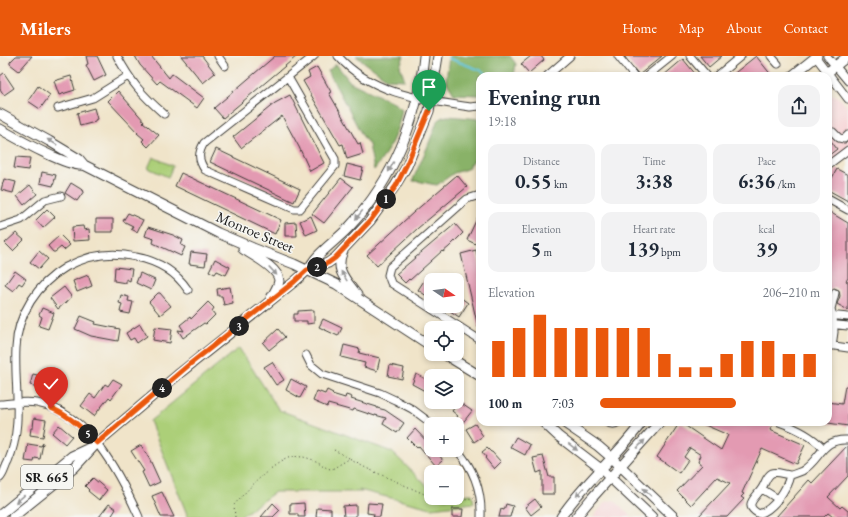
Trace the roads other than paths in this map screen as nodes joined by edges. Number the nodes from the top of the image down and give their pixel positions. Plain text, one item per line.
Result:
1 (117, 56) edge
2 (218, 56) edge
3 (314, 56) edge
4 (338, 56) edge
5 (424, 56) edge
6 (438, 56) edge
7 (570, 56) edge
8 (618, 56) edge
9 (672, 56) edge
10 (690, 56) edge
11 (741, 56) edge
12 (771, 56) edge
13 (815, 56) edge
14 (827, 56) edge
15 (848, 56) edge
16 (561, 59) edge
17 (778, 64) dead end
18 (225, 66) dead end
19 (835, 66) junction
20 (550, 72) edge
21 (631, 72) edge
22 (652, 72) edge
23 (704, 72) edge
24 (722, 72) edge
25 (797, 72) edge
26 (824, 72) edge
27 (828, 72) edge
28 (128, 76) junction
29 (288, 77) junction
30 (832, 81) edge
31 (848, 81) edge
32 (848, 98) edge
33 (424, 100) junction
34 (476, 106) edge
35 (58, 108) dead end
36 (0, 114) edge
37 (164, 114) dead end
38 (0, 129) edge
39 (833, 132) dead end
40 (848, 135) edge
41 (848, 150) edge
42 (832, 162) edge
43 (84, 165) junction
44 (61, 196) dead end
45 (476, 196) edge
46 (832, 201) edge
47 (848, 210) edge
48 (0, 227) edge
49 (218, 233) junction
50 (344, 249) junction
51 (307, 270) junction
52 (188, 290) dead end
53 (835, 293) dead end
54 (360, 299) junction
55 (267, 303) junction
56 (832, 305) edge
57 (832, 315) edge
58 (848, 317) edge
59 (832, 324) edge
60 (848, 326) edge
61 (832, 328) edge
62 (476, 337) edge
63 (832, 338) edge
64 (424, 341) edge
65 (832, 345) edge
66 (848, 348) edge
67 (306, 355) dead end
68 (455, 361) edge
69 (476, 374) edge
70 (18, 403) junction
71 (0, 404) edge
72 (424, 418) edge
73 (547, 426) edge
74 (569, 426) edge
75 (639, 426) edge
76 (656, 426) edge
77 (789, 426) edge
78 (848, 440) edge
79 (97, 443) junction
80 (823, 448) junction
81 (462, 457) edge
82 (612, 458) junction
83 (621, 466) junction
84 (601, 469) junction
85 (790, 475) junction
86 (610, 477) junction
87 (0, 478) edge
88 (762, 489) junction
89 (778, 499) junction
90 (0, 515) edge
91 (13, 517) edge
92 (139, 517) edge
93 (481, 517) edge
94 (561, 517) edge
95 (576, 517) edge
96 (652, 517) edge
97 (674, 517) edge

1 - 28 street
2 - 18 street
3 - 29 street
4 - 33 street
5 - 33 main road, SR 665
6 - 33 main road, SR 665
7 - 16 street
8 - 21 street
9 - 22 street
10 - 23 street
11 - 24 street
12 - 17 street
13 - 25 main road
13 - 26 street
14 - 19 street
15 - 19 main road
16 - 20 street
19 - 27 main road
19 - 31 street
28 - 35 street
28 - 37 street
29 - 29 street
30 - 32 street
33 - 34 street
33 - 50 main road, SR 665
33 -> 51 main road, SR 665
43 -> 36 main road, Monroe Street
38 - 43 main road, Monroe Street
39 - 40 street
41 - 42 street
43 - 49 main road, Monroe Street
44 - 48 street
45 - 62 street
46 - 47 street
49 - 51 main road, Monroe Street
49 -> 55 main road
50 - 51 main road, SR 665
54 -> 50 main road
51 - 54 main road, Monroe Street
51 - 55 main road, SR 665
52 - 70 street
53 - 56 street
54 - 64 main road, Monroe Street
55 - 79 main road, SR 665
57 - 58 street
59 - 60 street
61 - 63 street
65 - 66 street
67 - 72 street
68 - 69 main road
70 - 71 street
70 - 79 street
70 - 87 street
73 -> 84 main road
74 - 82 main road
75 - 82 main road
83 -> 76 main road
77 - 80 street
78 - 80 street
79 -> 90 main road, SR 665
79 - 91 main road, SR 665
79 - 92 street
80 - 85 street
81 - 93 street
82 - 83 main road
82 - 84 main road
83 - 86 main road
97 -> 83 main road
84 - 86 main road
84 -> 94 main road
85 - 88 street
85 - 89 street
86 - 95 main road
86 - 96 main road
88 - 89 street
88 - 89 street

